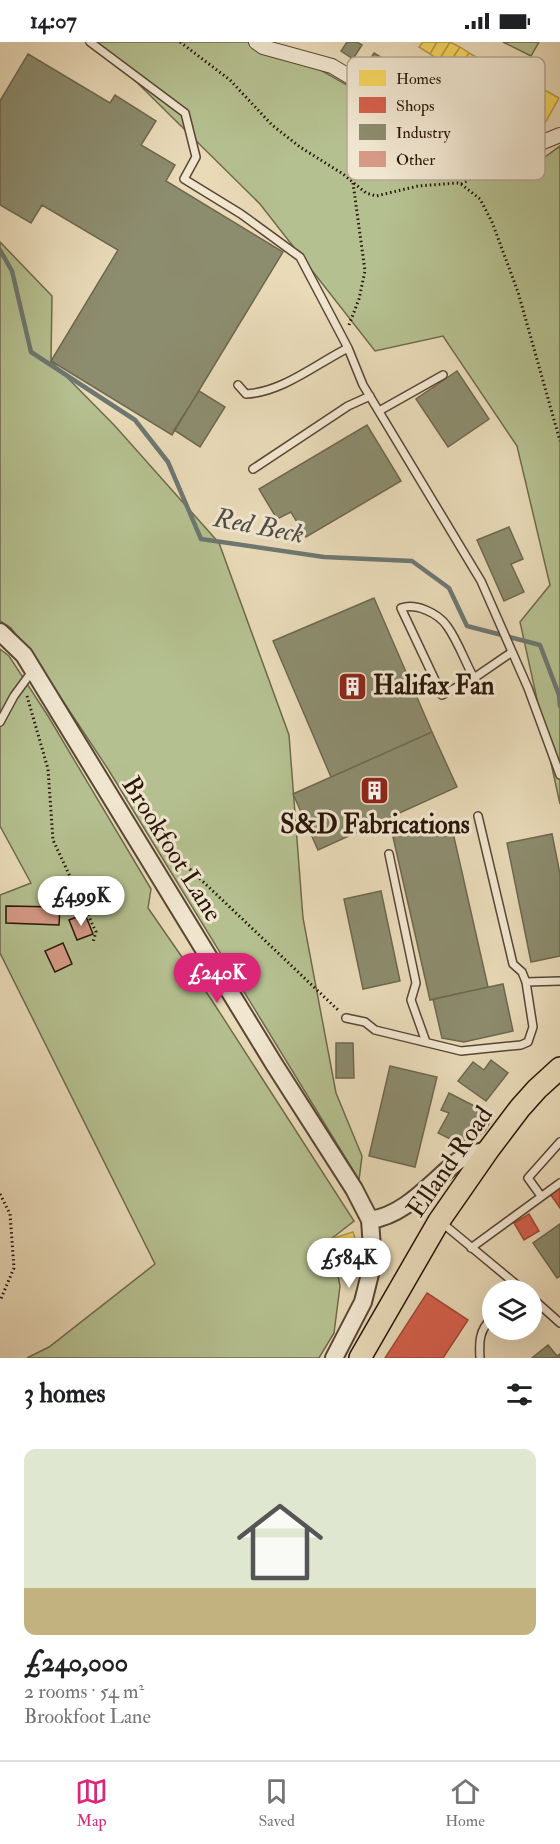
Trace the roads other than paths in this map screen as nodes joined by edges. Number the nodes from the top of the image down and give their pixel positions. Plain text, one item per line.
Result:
1 (90, 42) edge
2 (256, 42) edge
3 (347, 75) edge
4 (560, 135) edge
5 (545, 141) edge
6 (348, 348) junction
7 (443, 375) dead end
8 (238, 385) dead end
9 (370, 396) junction
10 (379, 411) junction
11 (253, 469) dead end
12 (0, 632) edge
13 (511, 650) junction
14 (28, 677) junction
15 (474, 678) junction
16 (0, 722) edge
17 (560, 775) edge
18 (478, 816) dead end
19 (389, 854) dead end
20 (560, 981) edge
21 (526, 982) junction
22 (346, 1018) road end
23 (426, 1042) junction
24 (560, 1068) edge
25 (560, 1142) edge
26 (489, 1149) junction
27 (560, 1182) edge
28 (541, 1196) junction
29 (370, 1220) junction
30 (439, 1221) junction
31 (471, 1248) junction
32 (511, 1280) edge
33 (542, 1307) edge
34 (560, 1323) edge
35 (482, 1330) edge
36 (334, 1358) edge
37 (360, 1358) edge
38 (480, 1358) edge

1 - 6 lane
2 - 3 street
4 - 5 street
6 - 8 lane
6 - 9 lane
7 - 10 lane
9 - 10 lane
9 - 11 lane
10 - 13 lane
12 - 14 street, Brookfoot Lane
13 - 15 lane
13 - 17 lane
14 - 16 lane
14 - 29 street, Brookfoot Lane
15 - 15 lane
18 - 21 lane
19 - 23 lane
20 - 21 lane
21 - 23 lane
22 - 23 lane
24 - 26 main road, Elland Road
25 - 28 lane
26 - 29 street
26 - 30 main road, Elland Road
27 - 28 lane
28 - 31 lane
29 - 36 street, Brookfoot Lane
30 - 31 lane
30 - 37 main road, Elland Road
31 - 32 lane
33 - 34 lane
35 - 38 lane

